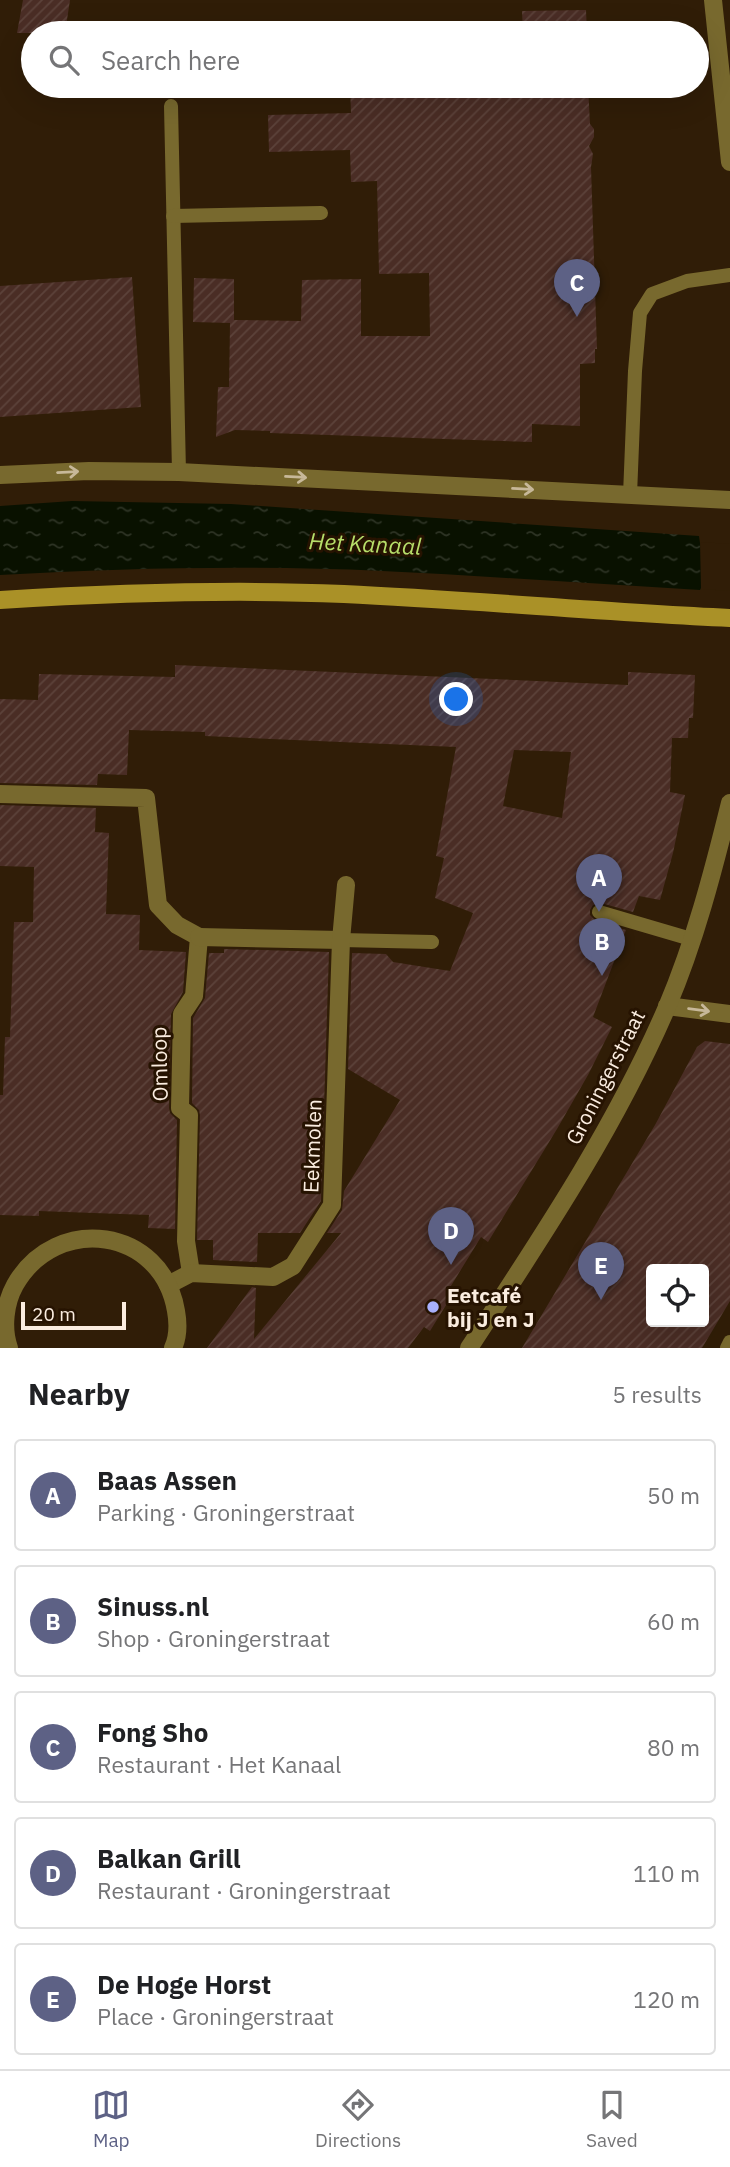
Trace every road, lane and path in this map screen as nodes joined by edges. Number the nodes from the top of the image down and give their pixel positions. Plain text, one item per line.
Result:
1 (713, 0) edge
2 (171, 106) dead end
3 (730, 162) edge
4 (321, 213) dead end
5 (173, 216) junction
6 (730, 275) edge
7 (179, 472) junction
8 (0, 475) edge
9 (630, 495) junction
10 (730, 500) edge
11 (0, 600) edge
12 (730, 618) edge
13 (0, 794) edge
14 (730, 803) edge
15 (346, 885) dead end
16 (599, 912) dead end
17 (199, 937) junction
18 (691, 939) junction
19 (341, 940) junction
20 (432, 942) dead end
21 (667, 1006) junction
22 (730, 1014) edge
23 (191, 1273) junction
24 (168, 1285) junction
25 (730, 1342) edge
26 (9, 1348) edge
27 (173, 1348) edge
28 (469, 1348) edge
29 (727, 1348) edge

1 - 3 street
2 - 5 lane
4 - 5 lane
5 - 7 lane
6 - 9 lane
8 -> 7 street
7 -> 9 street
9 - 10 street
11 - 12 main road
13 - 17 street
14 - 18 street, Groningerstraat
15 - 19 street, Eekmolen
16 - 18 lane
17 - 19 street
17 - 23 street, Omloop
18 - 21 street, Groningerstraat
19 - 20 lane
19 - 23 street, Eekmolen
21 -> 22 street
21 - 28 street, Groningerstraat
23 - 24 street
24 - 26 street
24 - 27 street
25 - 29 lane

